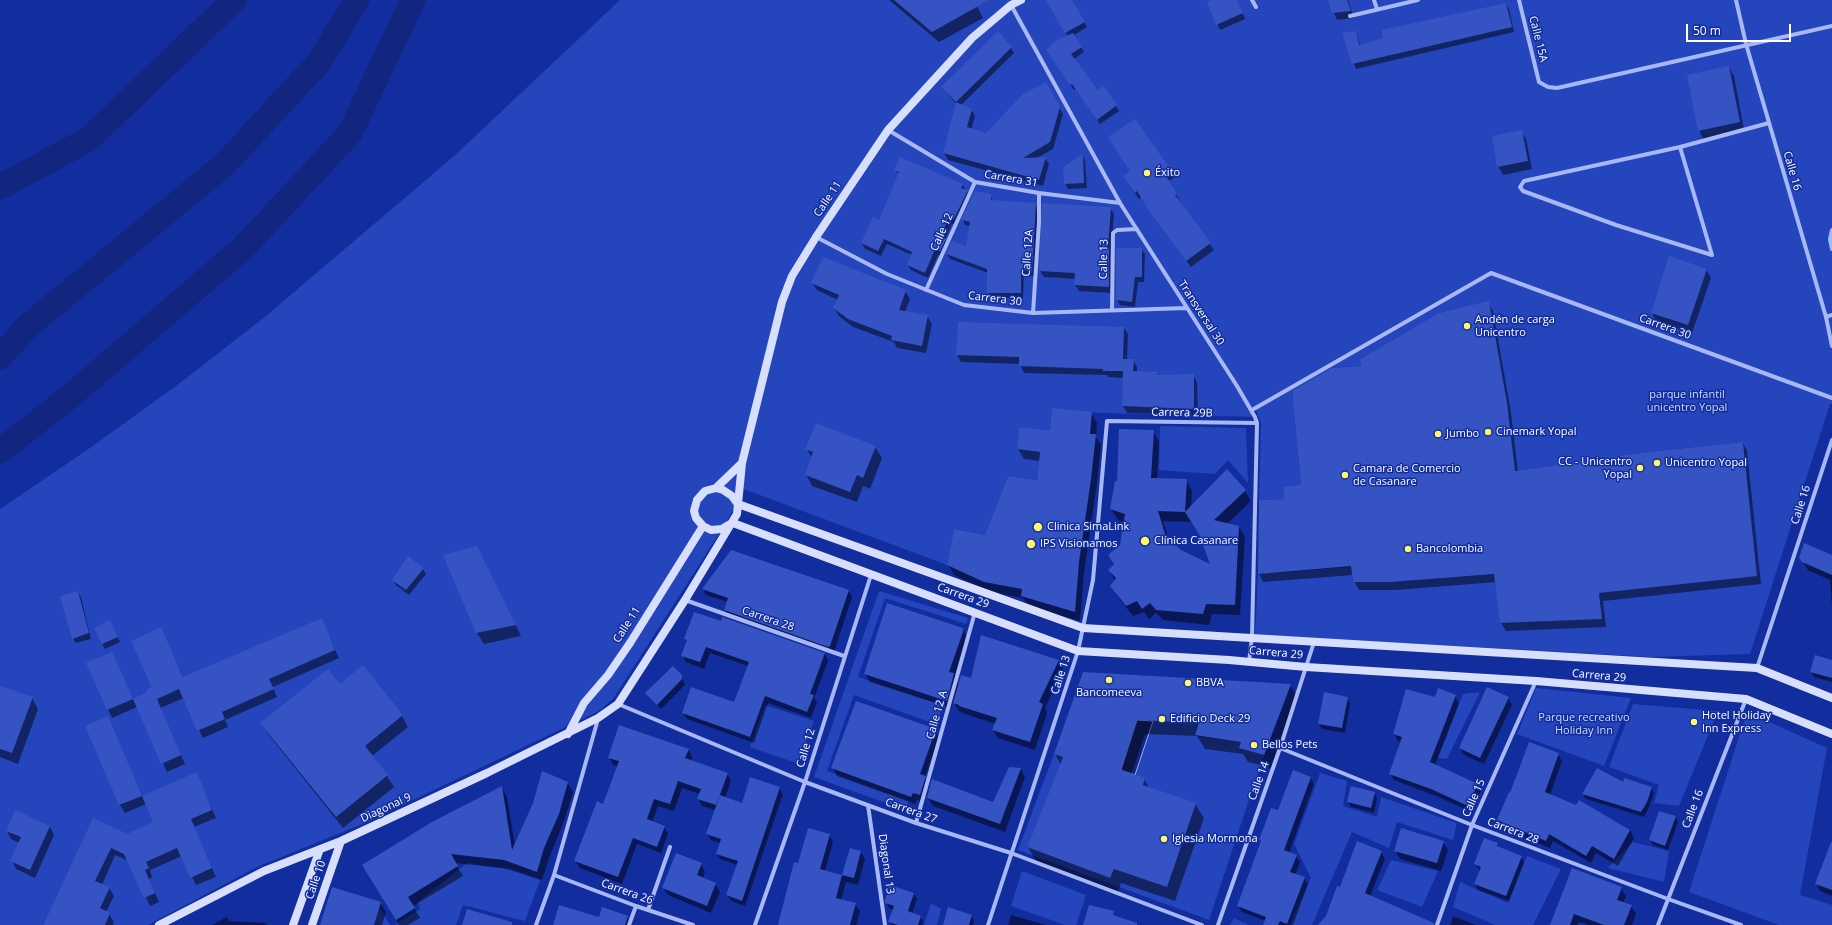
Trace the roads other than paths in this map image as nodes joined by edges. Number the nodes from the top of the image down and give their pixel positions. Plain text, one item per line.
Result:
1 (1021, 0) edge
2 (1252, 0) edge
3 (1374, 0) edge
4 (1418, 0) edge
5 (1519, 0) edge
6 (1736, 0) edge
7 (1011, 5) junction
8 (1256, 7) dead end
9 (1377, 9) junction
10 (1350, 16) dead end
11 (1832, 26) edge
12 (1746, 44) junction
13 (1769, 123) junction
14 (888, 130) junction
15 (1680, 147) junction
16 (975, 182) junction
17 (1039, 193) junction
18 (1120, 203) junction
19 (1137, 229) junction
20 (1832, 230) edge
21 (816, 237) junction
22 (1832, 249) edge
23 (926, 290) junction
24 (1187, 308) junction
25 (1112, 310) junction
26 (1033, 313) junction
27 (1832, 315) edge
28 (1826, 317) junction
29 (1832, 346) edge
30 (1832, 398) edge
31 (1252, 410) junction
32 (1107, 421) joint
33 (1257, 423) junction
34 (1832, 440) edge
35 (742, 463) junction
36 (716, 488) junction
37 (738, 504) junction
38 (733, 523) junction
39 (703, 526) junction
40 (871, 575) junction
41 (685, 600) junction
42 (975, 612) junction
43 (1083, 628) junction
44 (1252, 637) junction
45 (1314, 642) junction
46 (1078, 651) junction
47 (844, 656) junction
48 (1249, 662) junction
49 (1306, 667) junction
50 (1757, 668) junction
51 (1536, 681) junction
52 (1832, 698) edge
53 (1746, 699) junction
54 (618, 704) junction
55 (598, 718) junction
56 (568, 734) junction
57 (1832, 734) edge
58 (1280, 748) junction
59 (805, 782) junction
60 (868, 805) junction
61 (916, 823) junction
62 (1472, 824) junction
63 (341, 841) junction
64 (670, 847) dead end
65 (320, 849) junction
66 (1011, 853) junction
67 (554, 875) junction
68 (1668, 899) junction
69 (636, 906) junction
70 (648, 910) junction
71 (159, 925) edge
72 (293, 925) edge
73 (312, 925) edge
74 (536, 925) edge
75 (629, 925) edge
76 (693, 925) edge
77 (755, 925) edge
78 (885, 925) edge
79 (988, 925) edge
80 (1202, 925) edge
81 (1218, 925) edge
82 (1437, 925) edge
83 (1658, 925) edge
84 (1741, 925) edge

1 - 7 main road, Calle 11
2 - 8 street
3 - 9 street
4 - 9 street
5 - 12 street, Calle 15A
6 - 12 street, Calle 16
7 - 14 main road, Calle 11
7 - 18 street, Transversal 30
9 - 10 street
11 - 12 street
12 - 13 street, Calle 16
13 - 15 street
13 - 28 street, Calle 16
14 - 16 street, Carrera 31
14 - 21 main road, Calle 11
15 - 15 street
16 - 17 street, Carrera 31
16 - 23 street, Calle 12
17 - 18 street, Carrera 31
17 - 26 street, Calle 12A
18 - 19 street, Transversal 30
19 - 24 street, Transversal 30
19 - 25 street, Calle 13
20 - 22 street
21 - 23 street, Carrera 30
21 - 35 main road, Calle 11
23 - 26 street, Carrera 30
24 - 25 street, Carrera 30
24 - 31 street, Transversal 30
25 - 26 street, Carrera 30
27 - 28 street
28 - 29 street, Calle 16
30 - 31 street, Carrera 30
31 - 33 street, Transversal 30
32 - 33 street, Carrera 29B
32 - 43 street, Calle 13
33 - 44 street, Transversal 30
34 - 50 street, Calle 16
35 - 36 main road
35 - 37 main road, Calle 11
36 - 37 main road
36 - 39 main road
37 - 38 main road, Calle 11
37 - 43 main road, Carrera 29
38 - 39 main road
38 - 40 main road, Carrera 29
38 - 41 main road, Calle 11
39 - 56 main road, Calle 11
40 - 42 main road, Carrera 29
40 - 47 street, Calle 12
41 - 47 street, Carrera 28
41 - 54 main road, Calle 11
42 - 46 main road, Carrera 29
42 - 61 street, Calle 12 A
43 - 44 main road, Carrera 29
43 - 46 street, Calle 13
44 - 45 main road, Carrera 29
44 - 48 street, Transversal 30
45 - 49 street, Calle 14
45 - 50 main road, Carrera 29
46 - 48 main road, Carrera 29
46 - 66 street, Calle 13
47 - 59 street, Calle 12
48 - 49 main road, Carrera 29
49 - 51 main road, Carrera 29
49 - 58 street, Calle 14
50 - 52 main road, Carrera 29
51 - 53 main road, Carrera 29
51 - 62 street, Calle 15
53 - 57 main road, Carrera 29
53 - 68 street, Calle 16
54 - 55 main road, Diagonal 9
54 - 59 street, Carrera 27
55 - 56 main road, Diagonal 9
55 - 67 street
56 - 63 main road, Diagonal 9
58 - 62 street, Carrera 28
58 - 81 street, Calle 14
59 - 60 street, Carrera 27
59 - 77 street, Calle 12
60 - 61 street, Carrera 27
60 - 78 street, Diagonal 13
61 - 66 street, Carrera 27
62 - 68 street, Carrera 28
62 - 82 street, Calle 15
63 - 65 main road, Diagonal 9
63 - 73 main road, Calle 10
64 - 70 street
65 - 71 main road, Diagonal 9
65 - 72 main road, Calle 10
66 - 79 street, Calle 13
66 - 80 street, Carrera 27
67 - 69 street, Carrera 26
67 - 74 street
68 - 83 street, Calle 16
68 - 84 street, Carrera 28
69 - 70 street, Carrera 26
69 - 75 street
70 - 76 street, Carrera 26

